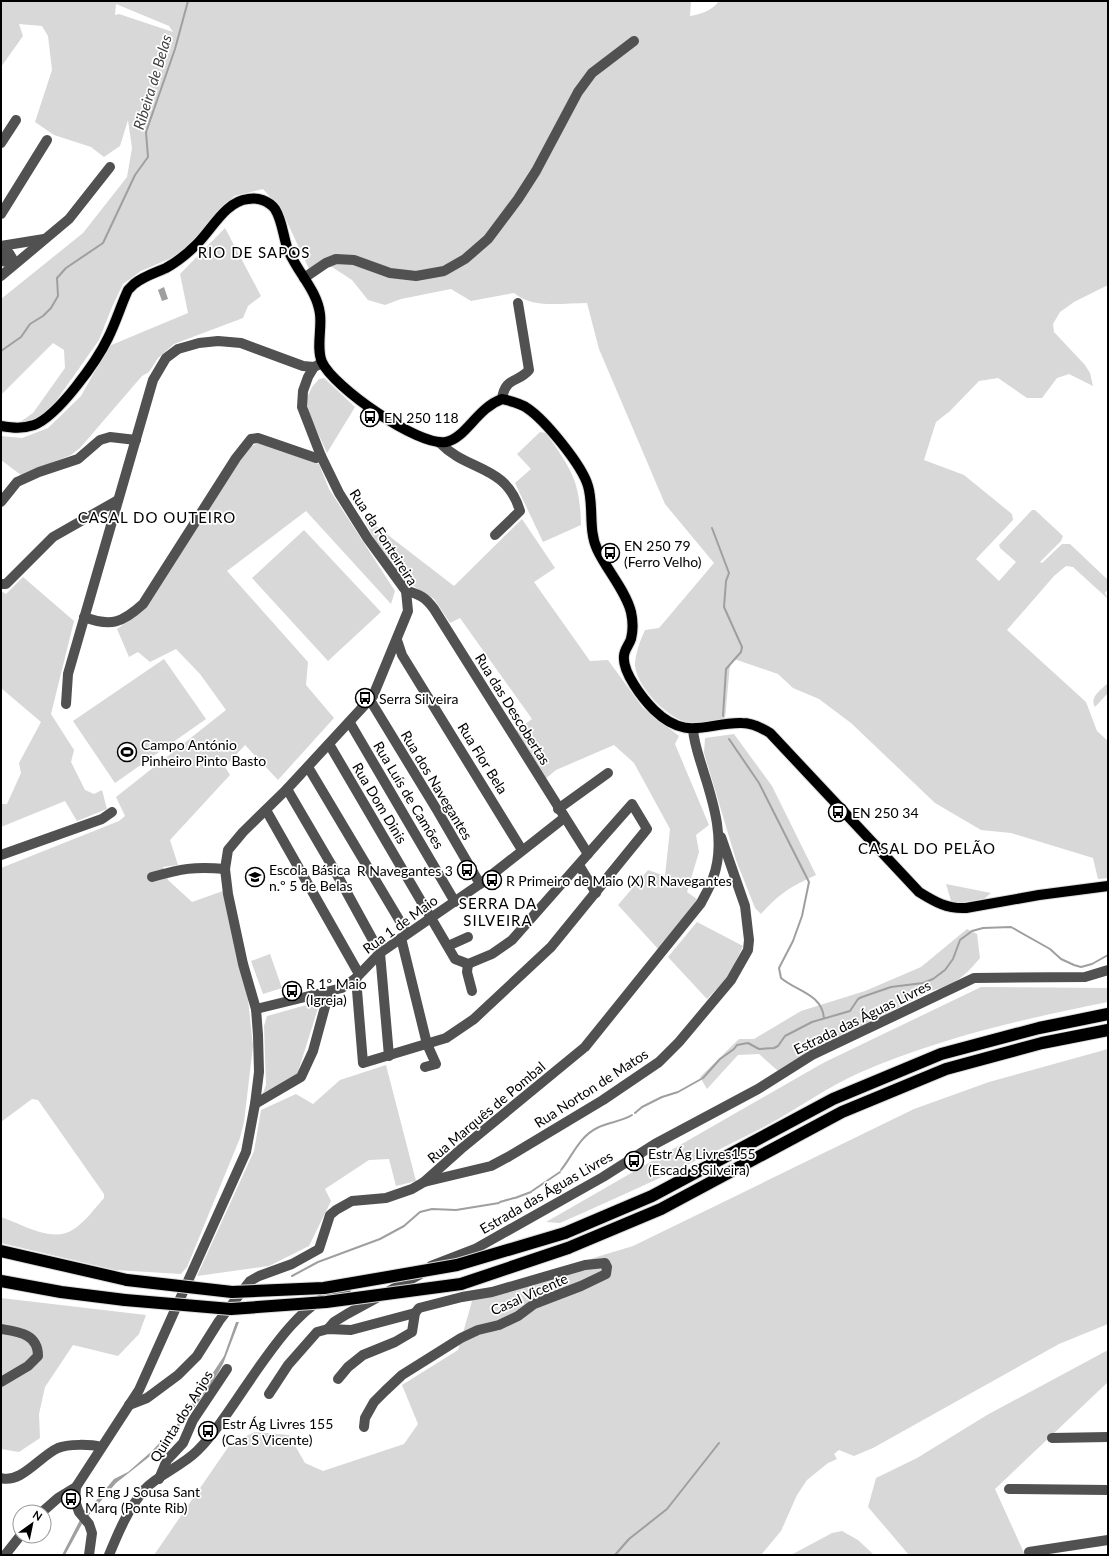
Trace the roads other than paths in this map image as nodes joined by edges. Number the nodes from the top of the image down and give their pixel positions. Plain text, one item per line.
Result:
1 (634, 41) dead end
2 (16, 120) dead end
3 (47, 140) dead end
4 (1, 143) edge
5 (110, 167) dead end
6 (1, 214) edge
7 (46, 239) junction
8 (2, 246) edge
9 (1, 261) edge
10 (15, 263) junction
11 (1, 276) edge
12 (304, 278) junction
13 (518, 303) dead end
14 (318, 364) junction
15 (502, 399) junction
16 (1, 426) edge
17 (136, 440) junction
18 (440, 443) junction
19 (321, 456) junction
20 (118, 500) junction
21 (1, 502) edge
22 (495, 535) dead end
23 (1, 584) edge
24 (406, 591) junction
25 (84, 617) junction
26 (397, 640) junction
27 (370, 700) junction
28 (66, 704) dead end
29 (350, 723) junction
30 (693, 729) junction
31 (328, 744) junction
32 (308, 767) junction
33 (608, 773) dead end
34 (288, 789) junction
35 (558, 809) junction
36 (266, 810) junction
37 (112, 812) dead end
38 (564, 818) junction
39 (716, 830) junction
40 (522, 850) junction
41 (588, 854) junction
42 (1, 855) edge
43 (579, 865) junction
44 (225, 869) junction
45 (152, 877) dead end
46 (480, 884) junction
47 (1108, 886) edge
48 (596, 893) junction
49 (455, 902) junction
50 (432, 917) junction
51 (404, 936) junction
52 (468, 937) dead end
53 (448, 946) junction
54 (380, 953) junction
55 (468, 964) junction
56 (1108, 970) edge
57 (358, 976) junction
58 (472, 991) dead end
59 (329, 992) junction
60 (256, 1009) junction
61 (1108, 1014) edge
62 (1108, 1030) edge
63 (428, 1044) junction
64 (389, 1056) junction
65 (425, 1067) dead end
66 (255, 1104) junction
67 (424, 1182) junction
68 (1, 1251) edge
69 (436, 1264) junction
70 (1, 1281) edge
71 (415, 1313) junction
72 (1, 1329) edge
73 (328, 1329) junction
74 (227, 1369) dead end
75 (338, 1379) dead end
76 (1, 1382) edge
77 (269, 1394) dead end
78 (129, 1405) junction
79 (364, 1427) dead end
80 (1108, 1437) edge
81 (1052, 1438) dead end
82 (101, 1447) junction
83 (1, 1478) edge
84 (159, 1479) junction
85 (76, 1487) junction
86 (1009, 1489) dead end
87 (1108, 1490) edge
88 (51, 1504) edge
89 (1108, 1540) edge
90 (14, 1544) edge
91 (1029, 1552) dead end
92 (5, 1555) edge
93 (89, 1555) edge
94 (109, 1555) edge

1 - 12 street
2 - 4 street
3 - 6 street
5 - 7 street
7 - 8 street
7 - 10 street
8 - 10 street
9 - 10 street
10 - 11 street
12 - 14 main road
12 - 16 main road
13 - 15 street
14 - 17 street
14 - 18 main road
14 - 19 street, Rua da Fonteireira
15 - 18 main road
15 - 30 main road
17 - 20 street
17 - 21 street
18 - 22 street
19 - 24 street, Rua da Fonteireira
19 - 25 street
20 - 23 street
20 - 25 street
24 - 26 street, Rua da Fonteireira
24 - 35 street, Rua das Descobertas
25 - 28 street
26 - 27 street, Rua da Fonteireira
26 - 40 street, Rua Flor Bela
27 - 29 street, Rua da Fonteireira
27 - 46 street, Rua dos Navegantes
29 - 31 street, Rua da Fonteireira
29 - 49 street, Rua Luís de Camões
30 - 39 street, Rua Marquês de Pombal
30 - 47 main road
31 - 32 street, Rua da Fonteireira
31 - 50 street, Rua Dom Dinis
32 - 34 street, Rua da Fonteireira
32 - 51 street
33 - 35 street
34 - 36 street, Rua da Fonteireira
34 - 54 street
35 - 38 street, Rua das Descobertas
36 - 44 street, Rua da Fonteireira
36 - 57 street
37 - 42 street
38 - 40 street, Rua 1 de Maio
38 - 41 street, Rua das Descobertas
39 - 67 street, Rua Marquês de Pombal
39 - 67 street, Rua Norton de Matos
40 - 46 street, Rua 1 de Maio
41 - 43 street
41 - 48 street
43 - 48 street
43 - 55 street
44 - 45 street
44 - 60 street, Rua da Fonteireira
46 - 49 street, Rua 1 de Maio
48 - 63 street
49 - 50 street, Rua 1 de Maio
50 - 51 street, Rua 1 de Maio
50 - 53 street, Rua Dom Dinis
51 - 54 street, Rua 1 de Maio
51 - 63 street
52 - 53 street
53 - 55 street, Rua Dom Dinis
54 - 57 street, Rua 1 de Maio
54 - 64 street
55 - 58 street
56 - 69 street, Estrada das Águas Livres
57 - 59 street, Rua 1 de Maio
57 - 64 street
59 - 60 street, Rua 1 de Maio
59 - 66 street
60 - 66 street, Rua da Fonteireira
61 - 68 highway, bridge
62 - 70 highway, bridge
63 - 64 street
63 - 65 street
66 - 78 street, Rua da Fonteireira
67 - 78 street, Rua Marquês de Pombal
69 - 73 street
69 - 84 street, Estrada das Águas Livres
71 - 73 street, Casal Vicente
71 - 75 street
71 - 79 street, Casal Vicente
72 - 76 street
73 - 77 street
74 - 84 street, Quinta dos Anjos
78 - 82 street, Rua da Fonteireira
80 - 81 street
82 - 83 street
82 - 85 street, Rua da Fonteireira
84 - 94 street, Estrada das Águas Livres
85 - 88 street
85 - 93 street
86 - 87 street
89 - 91 street
90 - 92 street

